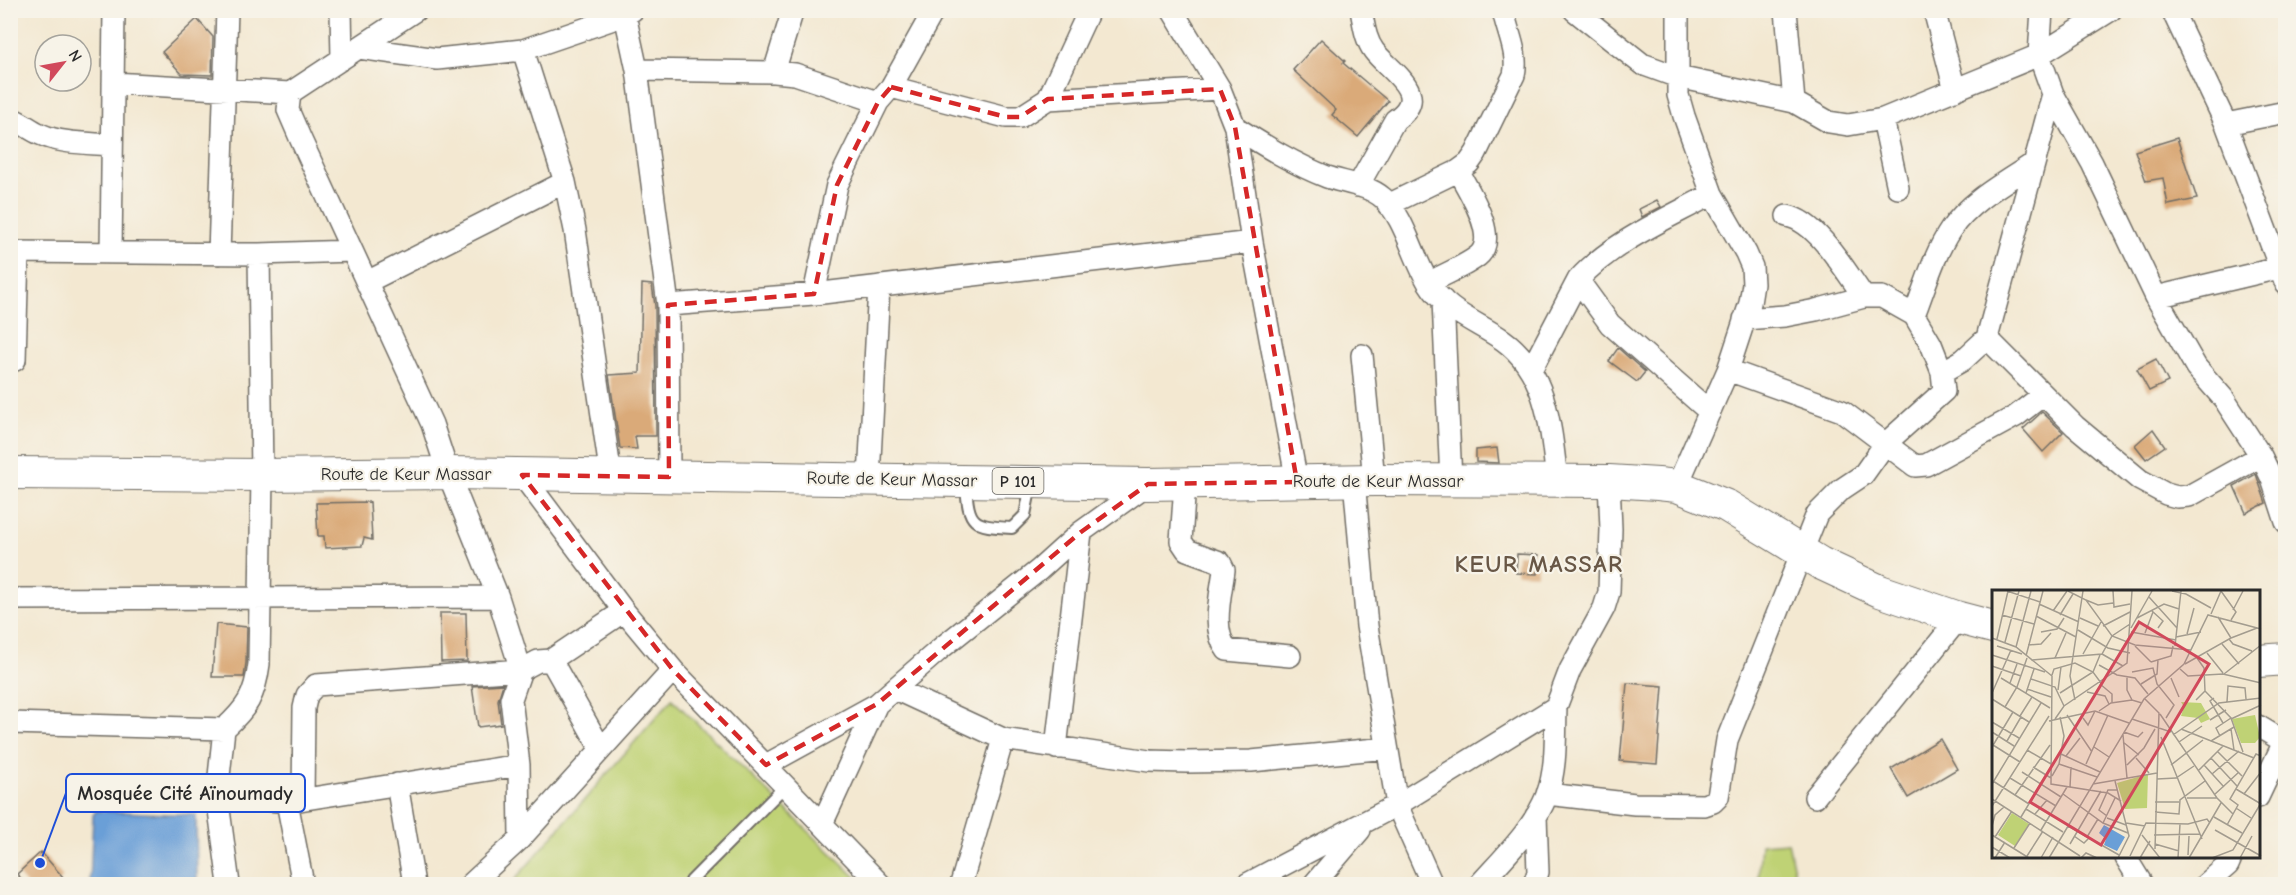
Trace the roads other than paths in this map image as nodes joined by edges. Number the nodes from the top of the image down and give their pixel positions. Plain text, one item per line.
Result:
1 (114, 10) edge
2 (227, 10) edge
3 (341, 10) edge
4 (416, 10) edge
5 (793, 10) edge
6 (934, 10) edge
7 (1172, 10) edge
8 (1361, 10) edge
9 (1503, 10) edge
10 (1574, 10) edge
11 (1678, 10) edge
12 (1786, 10) edge
13 (1934, 10) edge
14 (2042, 10) edge
15 (2172, 10) edge
16 (629, 13) edge
17 (2101, 14) edge
18 (1087, 15) dead end
19 (523, 50) junction
20 (350, 53) junction
21 (2039, 55) junction
22 (637, 70) junction
23 (774, 72) junction
24 (1678, 77) junction
25 (113, 83) junction
26 (224, 88) junction
27 (1220, 89) junction
28 (1955, 90) junction
29 (290, 93) junction
30 (885, 94) junction
31 (2053, 94) junction
32 (1048, 99) junction
33 (1794, 102) junction
34 (2286, 112) edge
35 (10, 118) edge
36 (1883, 119) junction
37 (2226, 124) junction
38 (1235, 127) junction
39 (112, 145) junction
40 (2034, 163) junction
41 (1458, 171) junction
42 (565, 182) junction
43 (1358, 186) junction
44 (1898, 188) dead end
45 (1712, 194) junction
46 (1388, 205) junction
47 (1787, 216) dead end
48 (1252, 242) junction
49 (352, 251) junction
50 (14, 252) edge
51 (111, 253) junction
52 (219, 254) junction
53 (259, 254) junction
54 (2282, 276) edge
55 (1578, 280) junction
56 (367, 282) junction
57 (1429, 283) junction
58 (879, 286) junction
59 (814, 294) junction
60 (1864, 297) junction
61 (2156, 297) junction
62 (1443, 300) junction
63 (668, 305) junction
64 (1914, 315) junction
65 (1744, 319) junction
66 (1987, 338) junction
67 (1362, 355) dead end
68 (15, 360) dead end
69 (1531, 370) junction
70 (1728, 370) junction
71 (1942, 372) junction
72 (2043, 395) junction
73 (1710, 412) junction
74 (1885, 444) junction
75 (2261, 456) junction
76 (10, 473) edge
77 (448, 473) junction
78 (262, 475) junction
79 (522, 475) junction
80 (2279, 476) edge
81 (611, 477) junction
82 (669, 477) junction
83 (869, 478) junction
84 (966, 480) junction
85 (1364, 480) junction
86 (1032, 481) junction
87 (1451, 481) junction
88 (1557, 481) junction
89 (1609, 481) junction
90 (1297, 482) junction
91 (1148, 484) junction
92 (1185, 484) junction
93 (1677, 486) junction
94 (2286, 522) edge
95 (1081, 531) junction
96 (1801, 552) junction
97 (260, 597) junction
98 (498, 597) junction
99 (10, 599) edge
100 (624, 611) junction
101 (1959, 618) junction
102 (1992, 627) edge
103 (1290, 656) dead end
104 (2286, 659) edge
105 (551, 660) junction
106 (2260, 661) edge
107 (521, 670) junction
108 (674, 670) junction
109 (895, 689) junction
110 (877, 704) junction
111 (1556, 707) junction
112 (10, 723) edge
113 (2260, 727) edge
114 (224, 729) junction
115 (1004, 739) junction
116 (2285, 742) edge
117 (1056, 748) junction
118 (1387, 748) junction
119 (602, 749) junction
120 (519, 765) junction
121 (766, 765) junction
122 (397, 784) junction
123 (785, 786) junction
124 (1547, 794) junction
125 (217, 795) junction
126 (2260, 795) edge
127 (1815, 797) dead end
128 (295, 801) junction
129 (1397, 805) junction
130 (1536, 816) junction
131 (1367, 822) junction
132 (822, 824) junction
133 (520, 838) junction
134 (2127, 859) edge
135 (2231, 859) edge
136 (691, 881) dead end
137 (229, 885) edge
138 (303, 885) edge
139 (414, 885) edge
140 (471, 885) edge
141 (880, 885) edge
142 (961, 885) edge
143 (1247, 885) edge
144 (1314, 885) edge
145 (1432, 885) edge
146 (1480, 885) edge
147 (1534, 885) edge
148 (2142, 885) edge
149 (2206, 885) edge

1 - 25 street
2 - 26 street
3 - 20 street
4 - 20 street
5 - 23 street
6 - 30 street
7 - 27 street
8 - 43 street
9 - 41 street
10 - 24 street
11 - 24 street
12 - 33 street
13 - 28 street
14 - 21 street
15 - 37 street
16 - 19 street
16 - 22 street
17 - 21 street
18 - 32 street
19 - 20 street
19 - 42 street
20 - 29 street
21 - 28 street
21 - 31 street
22 - 23 street
22 - 63 street
23 - 30 street
24 - 33 street
24 - 45 street
25 - 26 street
25 - 39 street
26 - 29 street
26 - 52 street
27 - 32 street
27 - 38 street
28 - 36 street
29 - 49 street
30 - 32 street
30 - 59 street
31 - 40 street
31 - 61 street
33 - 36 street
34 - 37 street
35 - 39 street
36 - 44 street
37 - 54 street
38 - 43 street
38 - 48 street
39 - 51 street
40 - 64 street
40 - 66 street
41 - 46 street
41 - 57 street
42 - 56 street
42 - 81 street
43 - 46 street
45 - 55 street
45 - 65 street
46 - 57 street
47 - 60 street
48 - 58 street
48 - 90 street
49 - 53 street
49 - 56 street
50 - 51 street
50 - 68 street
51 - 52 street
52 - 53 street
53 - 78 street
54 - 61 street
55 - 69 street
55 - 73 street
56 - 77 street
57 - 62 street
58 - 59 street
58 - 83 street
59 - 63 street
60 - 64 street
60 - 65 street
61 - 75 street
62 - 69 street
62 - 87 street
63 - 82 street
64 - 71 street
65 - 70 street
66 - 71 street
66 - 72 street
67 - 85 street
69 - 88 street
70 - 73 street
70 - 74 street
71 - 74 street
72 - 74 street
72 - 75 street
73 - 93 street
74 - 96 street
75 - 80 street
76 - 78 main road, Route de Keur Massar / P 101
77 - 78 main road, Route de Keur Massar / P 101
77 - 79 main road, Route de Keur Massar / P 101
77 - 98 street
78 - 97 street
79 - 81 main road, Route de Keur Massar / P 101
79 - 100 street
80 - 94 street
81 - 82 main road, Route de Keur Massar / P 101
82 - 83 main road, Route de Keur Massar / P 101
83 - 84 main road, Route de Keur Massar / P 101
84 - 86 main road, Route de Keur Massar / P 101
84 - 86 lane
85 - 87 main road, Route de Keur Massar / P 101
85 - 90 main road, Route de Keur Massar / P 101
85 - 118 street
86 - 91 main road, Route de Keur Massar / P 101
87 - 88 main road, Route de Keur Massar / P 101
88 - 89 main road, Route de Keur Massar / P 101
89 - 93 main road, Route de Keur Massar / P 101
89 - 111 street
90 - 92 main road, Route de Keur Massar / P 101
91 - 92 main road, Route de Keur Massar / P 101
91 - 95 street
92 - 103 street
93 - 96 main road, Route de Keur Massar / P 101
95 - 109 street
95 - 117 street
96 - 101 main road, Route de Keur Massar / P 101
96 - 124 street
97 - 98 street
97 - 99 street
97 - 114 street
98 - 107 street
100 - 105 street
100 - 108 street
101 - 102 main road, Route de Keur Massar / P 101
101 - 127 street
104 - 106 main road
105 - 107 street
105 - 119 street
107 - 120 street
107 - 128 street
108 - 119 street
108 - 121 street
109 - 110 street
109 - 115 street
110 - 121 street
110 - 132 street
111 - 124 street
111 - 129 street
112 - 114 street
113 - 116 street
114 - 125 street
115 - 117 street
115 - 142 street
116 - 126 street
117 - 118 street
118 - 129 street
119 - 133 street
120 - 122 street
120 - 133 street
121 - 123 street
122 - 128 street
122 - 139 street
123 - 132 street
123 - 136 lane
124 - 130 street
125 - 128 street
125 - 137 street
128 - 138 street
129 - 131 street
129 - 145 street
130 - 146 street
130 - 147 street
131 - 143 street
131 - 144 street
132 - 141 street
133 - 140 street
134 - 148 street
135 - 149 street

